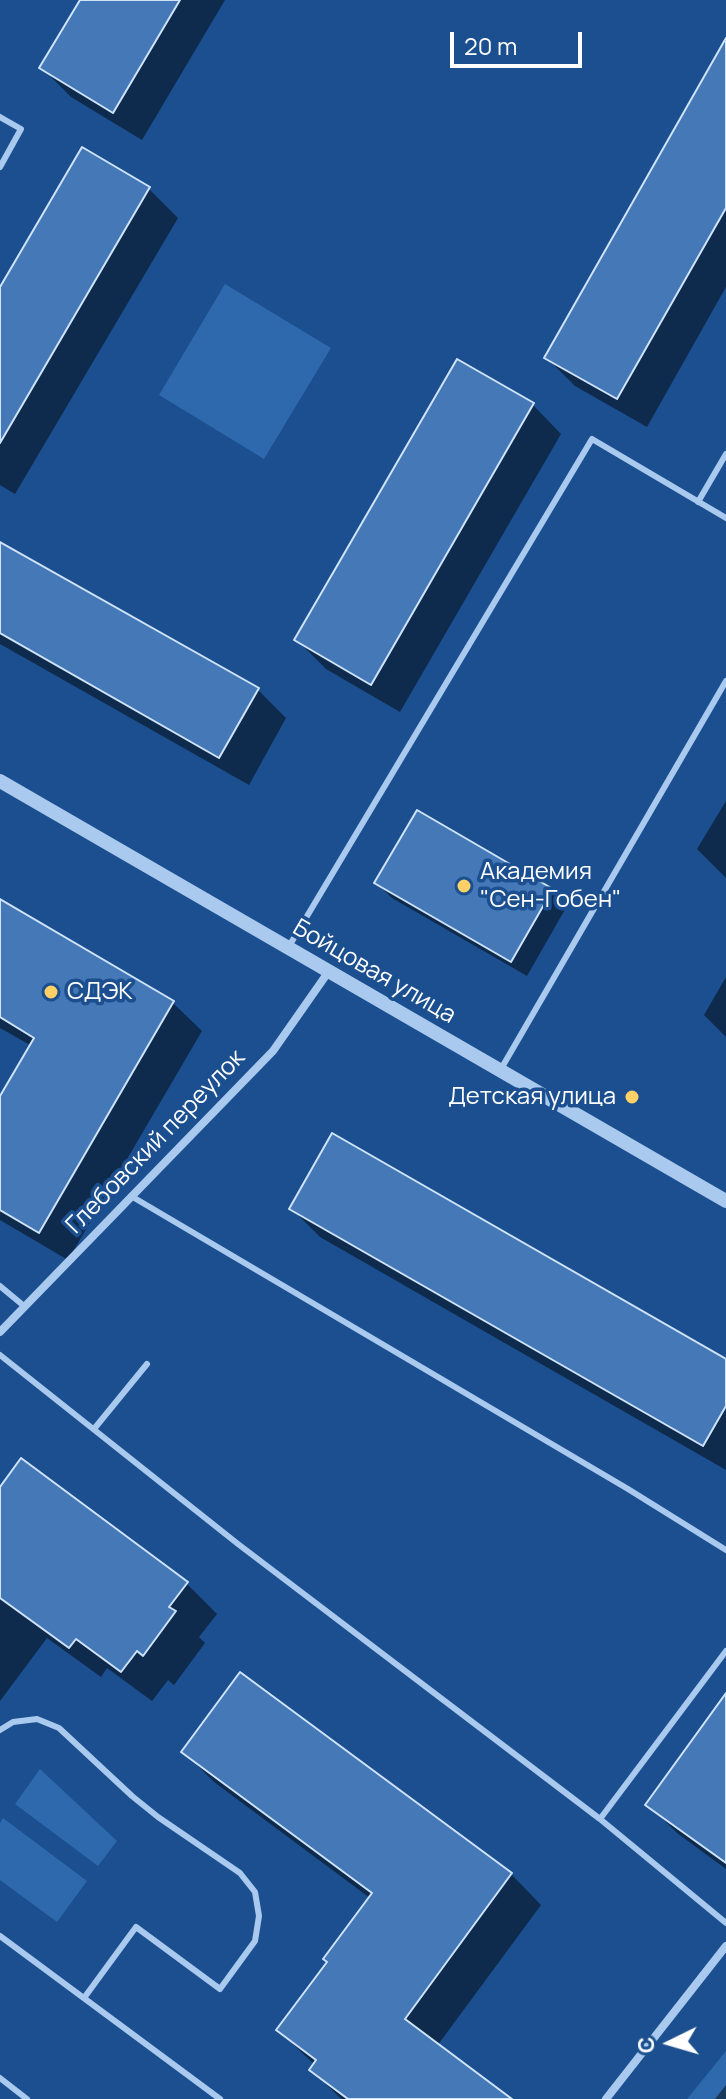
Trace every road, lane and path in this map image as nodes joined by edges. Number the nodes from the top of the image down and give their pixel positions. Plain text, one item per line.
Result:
1 (0, 117) edge
2 (0, 167) edge
3 (726, 454) edge
4 (698, 502) junction
5 (726, 518) edge
6 (726, 681) edge
7 (0, 781) edge
8 (288, 948) junction
9 (329, 971) junction
10 (500, 1071) junction
11 (131, 1196) junction
12 (726, 1201) edge
13 (0, 1286) edge
14 (24, 1306) junction
15 (0, 1332) edge
16 (0, 1355) edge
17 (147, 1364) dead end
18 (94, 1429) junction
19 (726, 1550) edge
20 (726, 1651) edge
21 (0, 1730) edge
22 (600, 1819) junction
23 (726, 1923) edge
24 (0, 1936) edge
25 (726, 1946) edge
26 (84, 1998) junction
27 (0, 2078) edge
28 (27, 2099) edge
29 (220, 2099) edge
30 (606, 2099) edge

1 - 2 lane
3 - 4 lane
4 - 5 lane
4 - 8 lane
6 - 10 lane
7 - 8 street, Бойцовая улица
8 - 9 street, Бойцовая улица
9 - 10 street, Бойцовая улица
9 - 11 street, Глебовский переулок
10 - 12 street, Бойцовая улица
11 - 14 street, Глебовский переулок
11 - 19 lane
13 - 14 lane
14 - 15 street, Глебовский переулок
16 - 18 lane
17 - 18 lane
18 - 22 lane
20 - 22 lane
21 - 26 lane
22 - 23 lane
24 - 26 lane
25 - 30 street
26 - 29 lane
27 - 28 lane

